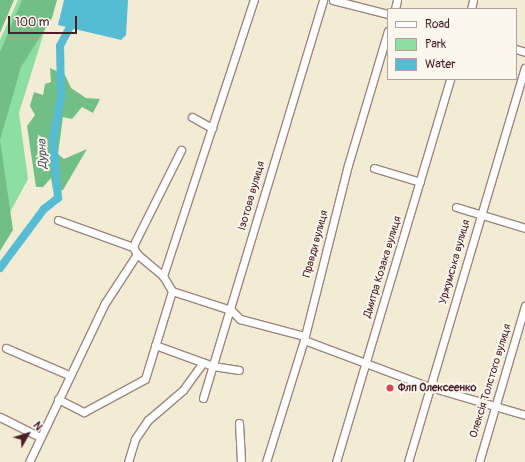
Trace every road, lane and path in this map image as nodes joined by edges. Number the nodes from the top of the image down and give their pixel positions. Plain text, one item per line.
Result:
1 (254, 0) edge
2 (323, 0) edge
3 (333, 0) edge
4 (387, 14) edge
5 (387, 35) edge
6 (525, 68) edge
7 (450, 80) edge
8 (192, 117) dead end
9 (212, 128) junction
10 (181, 150) dead end
11 (374, 168) dead end
12 (420, 182) junction
13 (456, 208) dead end
14 (480, 215) junction
15 (58, 220) dead end
16 (525, 228) edge
17 (133, 248) junction
18 (138, 254) junction
19 (163, 276) junction
20 (172, 291) junction
21 (525, 306) edge
22 (231, 310) junction
23 (304, 338) junction
24 (155, 345) junction
25 (6, 348) dead end
26 (203, 362) junction
27 (365, 365) junction
28 (213, 366) junction
29 (239, 370) dead end
30 (69, 375) junction
31 (430, 387) junction
32 (203, 398) dead end
33 (58, 399) junction
34 (495, 407) junction
35 (525, 415) edge
36 (0, 417) edge
37 (239, 423) dead end
38 (40, 437) junction
39 (29, 462) edge
40 (128, 462) edge
41 (240, 462) edge
42 (266, 462) edge
43 (336, 462) edge
44 (408, 462) edge
45 (479, 462) edge

1 - 9 street
2 - 22 street, Ізотова вулиця
3 - 4 street
5 - 23 street, Правди вулиця
6 - 14 street, Уржумська вулиця
7 - 12 street, Дмитра Козака вулиця
8 - 9 street
9 - 19 street
10 - 17 street
11 - 12 street
12 - 27 street, Дмитра Козака вулиця
13 - 14 street
14 - 16 street
14 - 31 street, Уржумська вулиця
15 - 17 street
17 - 18 street
18 - 19 street
18 - 30 street
19 - 20 street
20 - 22 street
20 - 24 street
21 - 34 street, Олексія Толстого вулиця
22 - 23 street
22 - 28 street, Ізотова вулиця
23 - 27 street
23 - 42 street, Правди вулиця
24 - 26 street
24 - 33 street
25 - 30 street
26 - 28 street
26 - 40 street
27 - 31 street
27 - 43 street, Дмитра Козака вулиця
28 - 29 street
28 - 32 street, Ізотова вулиця
30 - 33 street
31 - 34 street
31 - 44 street, Уржумська вулиця
33 - 38 street
34 - 35 street
34 - 45 street, Олексія Толстого вулиця
36 - 38 street
37 - 41 street
38 - 39 street

